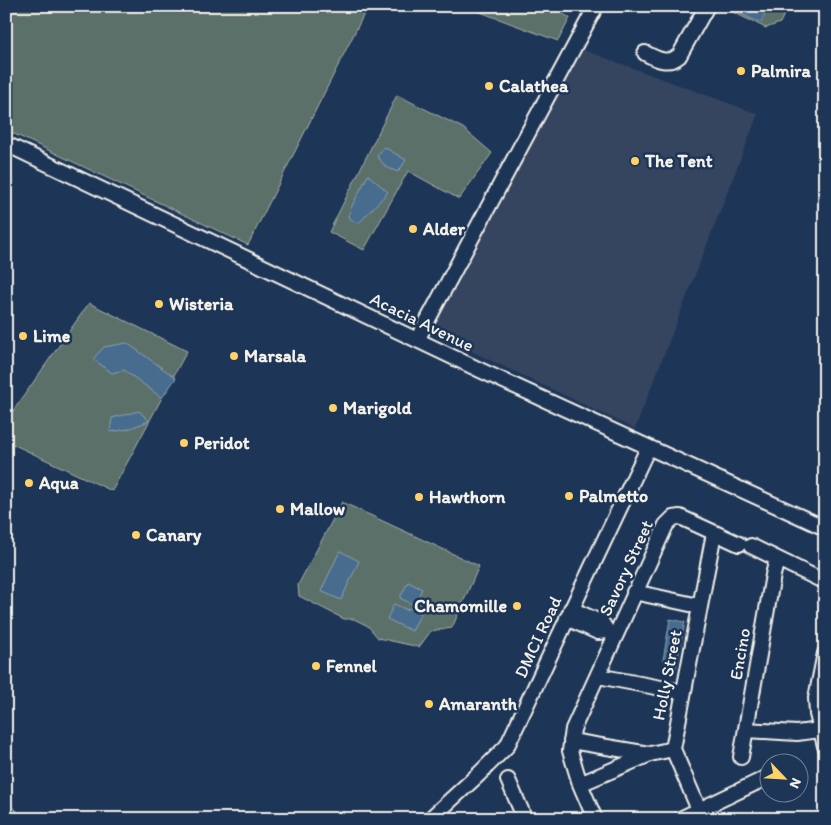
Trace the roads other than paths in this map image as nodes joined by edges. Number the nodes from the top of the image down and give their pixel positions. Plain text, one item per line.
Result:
1 (585, 6) edge
2 (596, 6) edge
3 (707, 6) edge
4 (645, 53) dead end
5 (6, 144) edge
6 (518, 144) junction
7 (414, 338) junction
8 (648, 448) junction
9 (825, 528) edge
10 (714, 533) junction
11 (777, 559) junction
12 (825, 582) edge
13 (634, 592) junction
14 (699, 606) junction
15 (569, 614) junction
16 (611, 633) junction
17 (825, 653) edge
18 (598, 676) junction
19 (682, 692) junction
20 (746, 730) junction
21 (820, 730) junction
22 (570, 741) junction
23 (825, 746) edge
24 (673, 749) junction
25 (650, 754) junction
26 (741, 757) dead end
27 (508, 780) dead end
28 (758, 783) edge
29 (580, 784) junction
30 (701, 814) edge
31 (438, 816) edge
32 (519, 816) edge
33 (595, 819) edge
34 (680, 819) edge

1 - 6 street
2 - 6 street
3 - 4 street
5 - 7 street, Acacia Avenue
6 - 7 street
7 - 8 street, Acacia Avenue
8 - 9 street, Acacia Avenue
8 - 15 street, DMCI Road
10 - 11 street
10 - 13 street, Savory Street
10 - 14 street, Holly Street
11 - 12 street
11 - 20 street, Encino
13 - 14 street
13 - 16 street, Savory Street
14 - 19 street, Holly Street
15 - 16 street, Savory Street
15 - 31 street, DMCI Road
16 - 18 street, Savory Street
17 - 21 street
18 - 19 street
18 - 22 street, Savory Street
19 - 24 street, Holly Street
20 - 21 street
20 - 26 street, Encino
21 - 23 street
22 - 25 street
22 - 29 street, Savory Street
24 - 25 street
24 - 30 street
25 - 29 street
27 - 32 street
28 - 30 street
29 - 33 street, Savory Street
30 - 34 street

